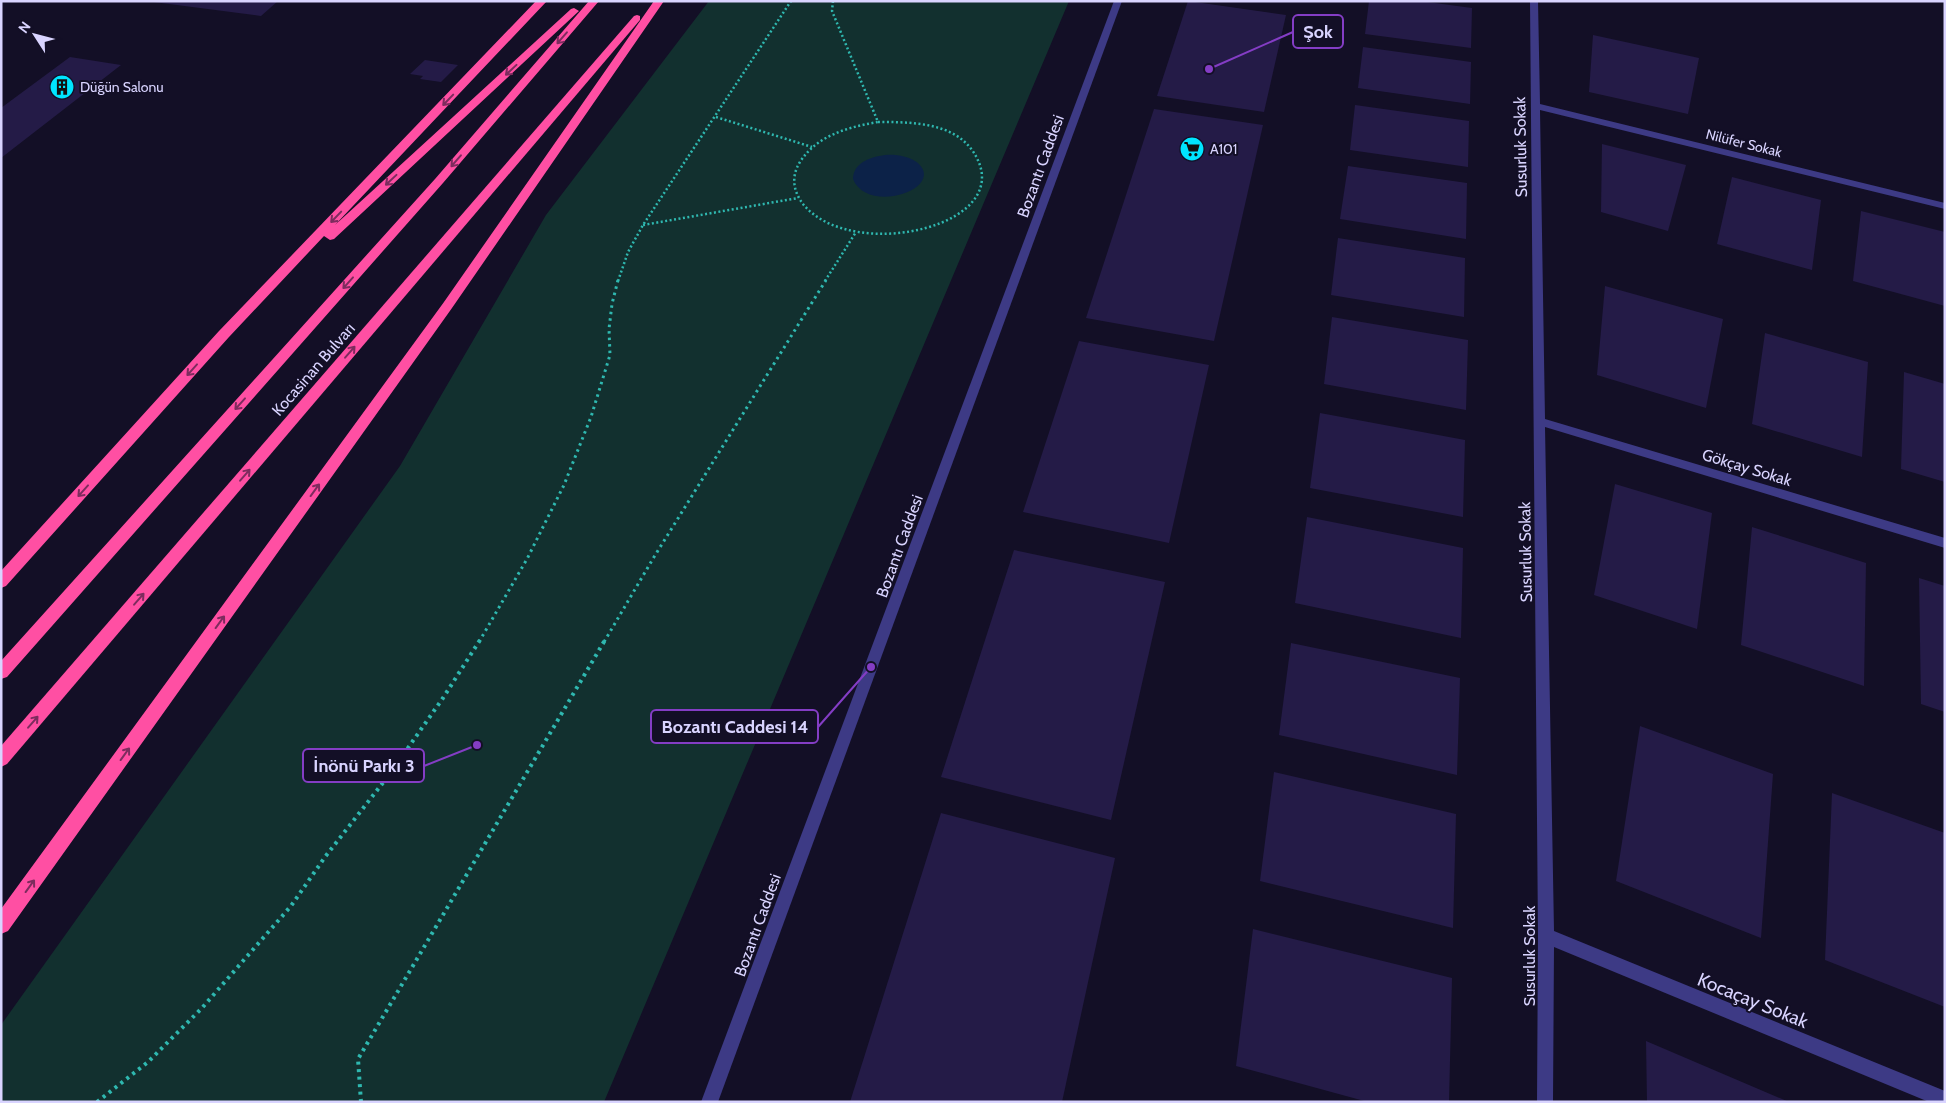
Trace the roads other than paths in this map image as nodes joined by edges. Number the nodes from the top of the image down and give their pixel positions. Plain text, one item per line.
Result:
1 (542, 1) edge
2 (585, 1) edge
3 (594, 1) edge
4 (651, 1) edge
5 (658, 1) edge
6 (1118, 1) edge
7 (1534, 1) edge
8 (1536, 106) junction
9 (1945, 206) edge
10 (224, 334) junction
11 (1539, 421) junction
12 (1945, 543) edge
13 (1, 582) edge
14 (1, 672) edge
15 (1, 759) edge
16 (1, 926) edge
17 (1546, 936) junction
18 (1945, 1100) edge
19 (709, 1102) edge
20 (1545, 1102) edge

1 -> 10 highway
2 -> 10 highway
3 -> 14 highway, Kocasinan Bulvarı
15 -> 4 highway, Kocasinan Bulvarı
16 -> 5 highway
6 - 19 street, Bozantı Caddesi
7 - 8 street, Susurluk Sokak
8 - 9 street, Nilüfer Sokak
8 - 11 street, Susurluk Sokak
10 -> 13 highway
11 - 12 street, Gökçay Sokak
11 - 17 street, Susurluk Sokak
17 - 18 street, Kocaçay Sokak
17 - 20 street, Susurluk Sokak

